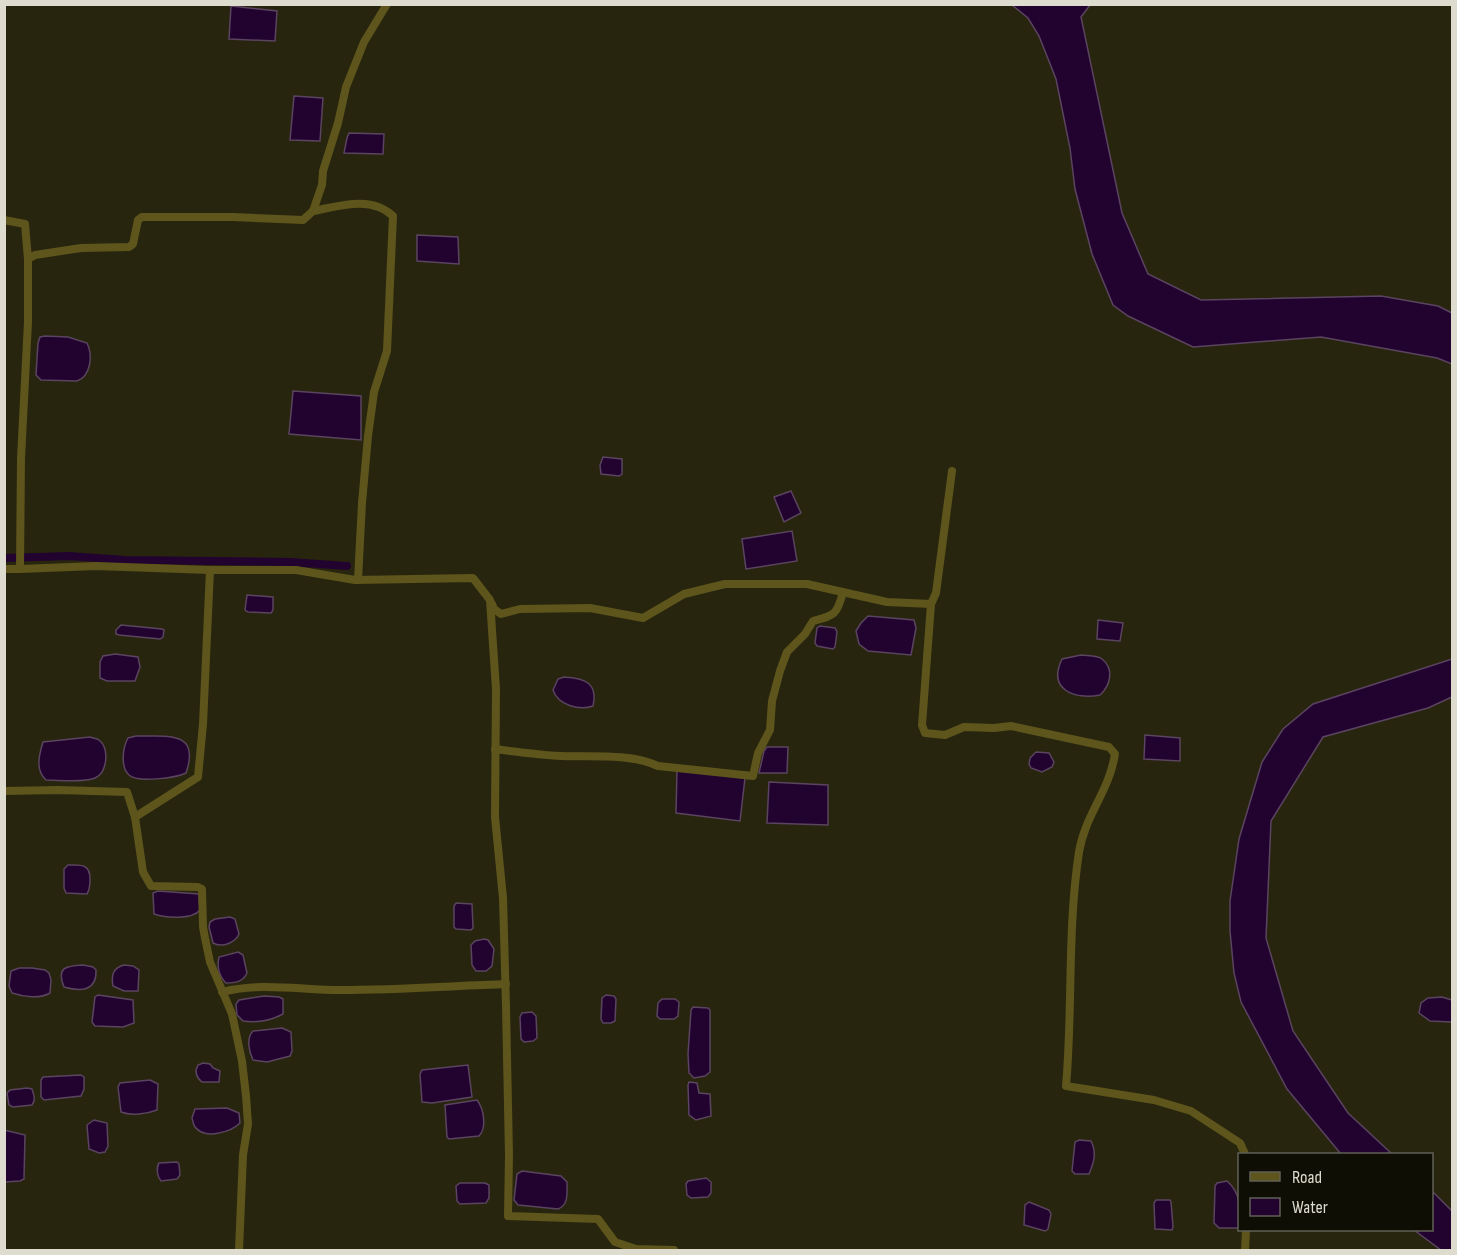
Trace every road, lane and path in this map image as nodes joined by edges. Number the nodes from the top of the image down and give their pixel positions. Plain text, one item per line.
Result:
1 (387, 4) edge
2 (313, 211) junction
3 (4, 220) edge
4 (28, 259) junction
5 (952, 471) dead end
6 (20, 567) junction
7 (4, 568) edge
8 (210, 570) junction
9 (358, 580) junction
10 (843, 592) junction
11 (490, 600) junction
12 (931, 604) junction
13 (495, 749) junction
14 (4, 791) edge
15 (135, 817) junction
16 (506, 984) junction
17 (222, 992) junction
18 (1244, 1153) edge
19 (1246, 1231) edge
20 (239, 1251) edge
21 (674, 1251) edge
22 (1245, 1251) edge

1 - 2 street
2 - 4 street
2 - 9 street
3 - 4 street
4 - 6 street
5 - 12 street
6 - 7 street
6 - 8 street
8 - 9 street
8 - 15 street
9 - 11 street
10 - 11 street
10 - 12 street
10 - 13 street
11 - 13 street
12 - 18 street
13 - 16 street
14 - 15 street
15 - 17 street
16 - 17 street
16 - 21 street
17 - 20 street
19 - 22 street

